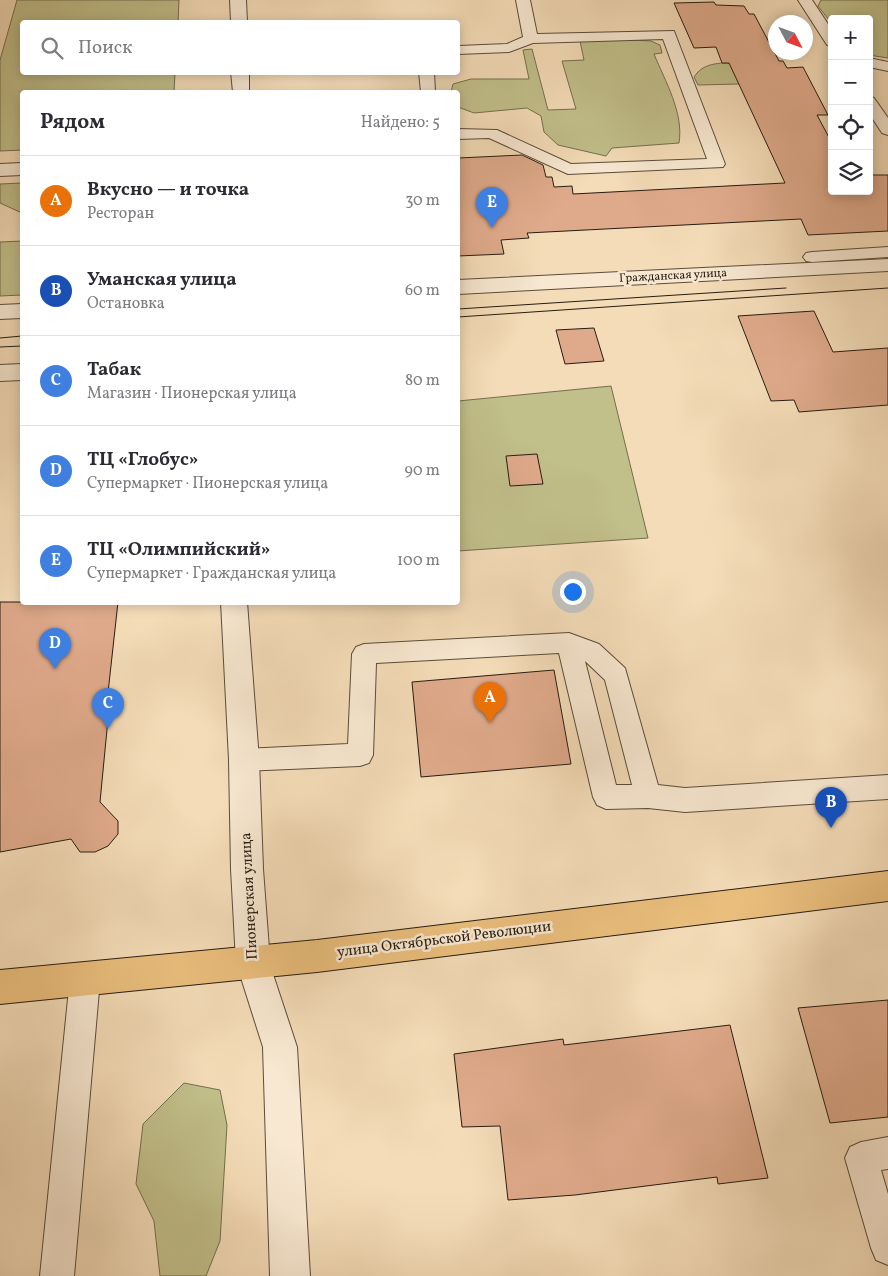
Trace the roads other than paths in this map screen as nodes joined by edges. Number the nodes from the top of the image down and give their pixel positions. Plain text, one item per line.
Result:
1 (238, 0) edge
2 (523, 0) edge
3 (805, 0) edge
4 (239, 20) edge
5 (828, 36) edge
6 (531, 39) junction
7 (460, 50) edge
8 (873, 63) edge
9 (888, 67) edge
10 (240, 75) edge
11 (426, 75) edge
12 (240, 90) edge
13 (428, 90) edge
14 (872, 105) edge
15 (888, 130) edge
16 (460, 134) edge
17 (20, 169) edge
18 (0, 170) edge
19 (888, 252) edge
20 (812, 256) dead end
21 (888, 265) edge
22 (460, 287) edge
23 (20, 311) edge
24 (0, 312) edge
25 (20, 372) edge
26 (0, 373) edge
27 (234, 605) edge
28 (569, 643) junction
29 (244, 760) junction
30 (888, 787) edge
31 (648, 796) junction
32 (888, 886) edge
33 (253, 962) junction
34 (85, 979) junction
35 (0, 987) edge
36 (888, 1154) edge
37 (888, 1248) edge
38 (56, 1276) edge
39 (290, 1276) edge

1 - 4 street
2 - 6 lane
3 - 5 lane
6 - 7 lane
6 - 16 lane
8 - 9 lane
10 - 12 street
11 - 13 lane
14 - 15 lane
17 - 18 street
19 - 20 lane
21 - 22 street, Гражданская улица
23 - 24 street
25 - 26 street
27 - 29 street, Пионерская улица
28 - 29 lane
28 - 31 lane
28 - 31 lane
29 - 33 street, Пионерская улица
30 - 31 lane
32 - 33 main road, улица Октябрьской Революции
33 - 34 main road, улица Октябрьской Революции
33 - 39 street, Пионерская улица
34 - 35 main road, улица Октябрьской Революции
34 - 38 lane
36 - 37 lane

